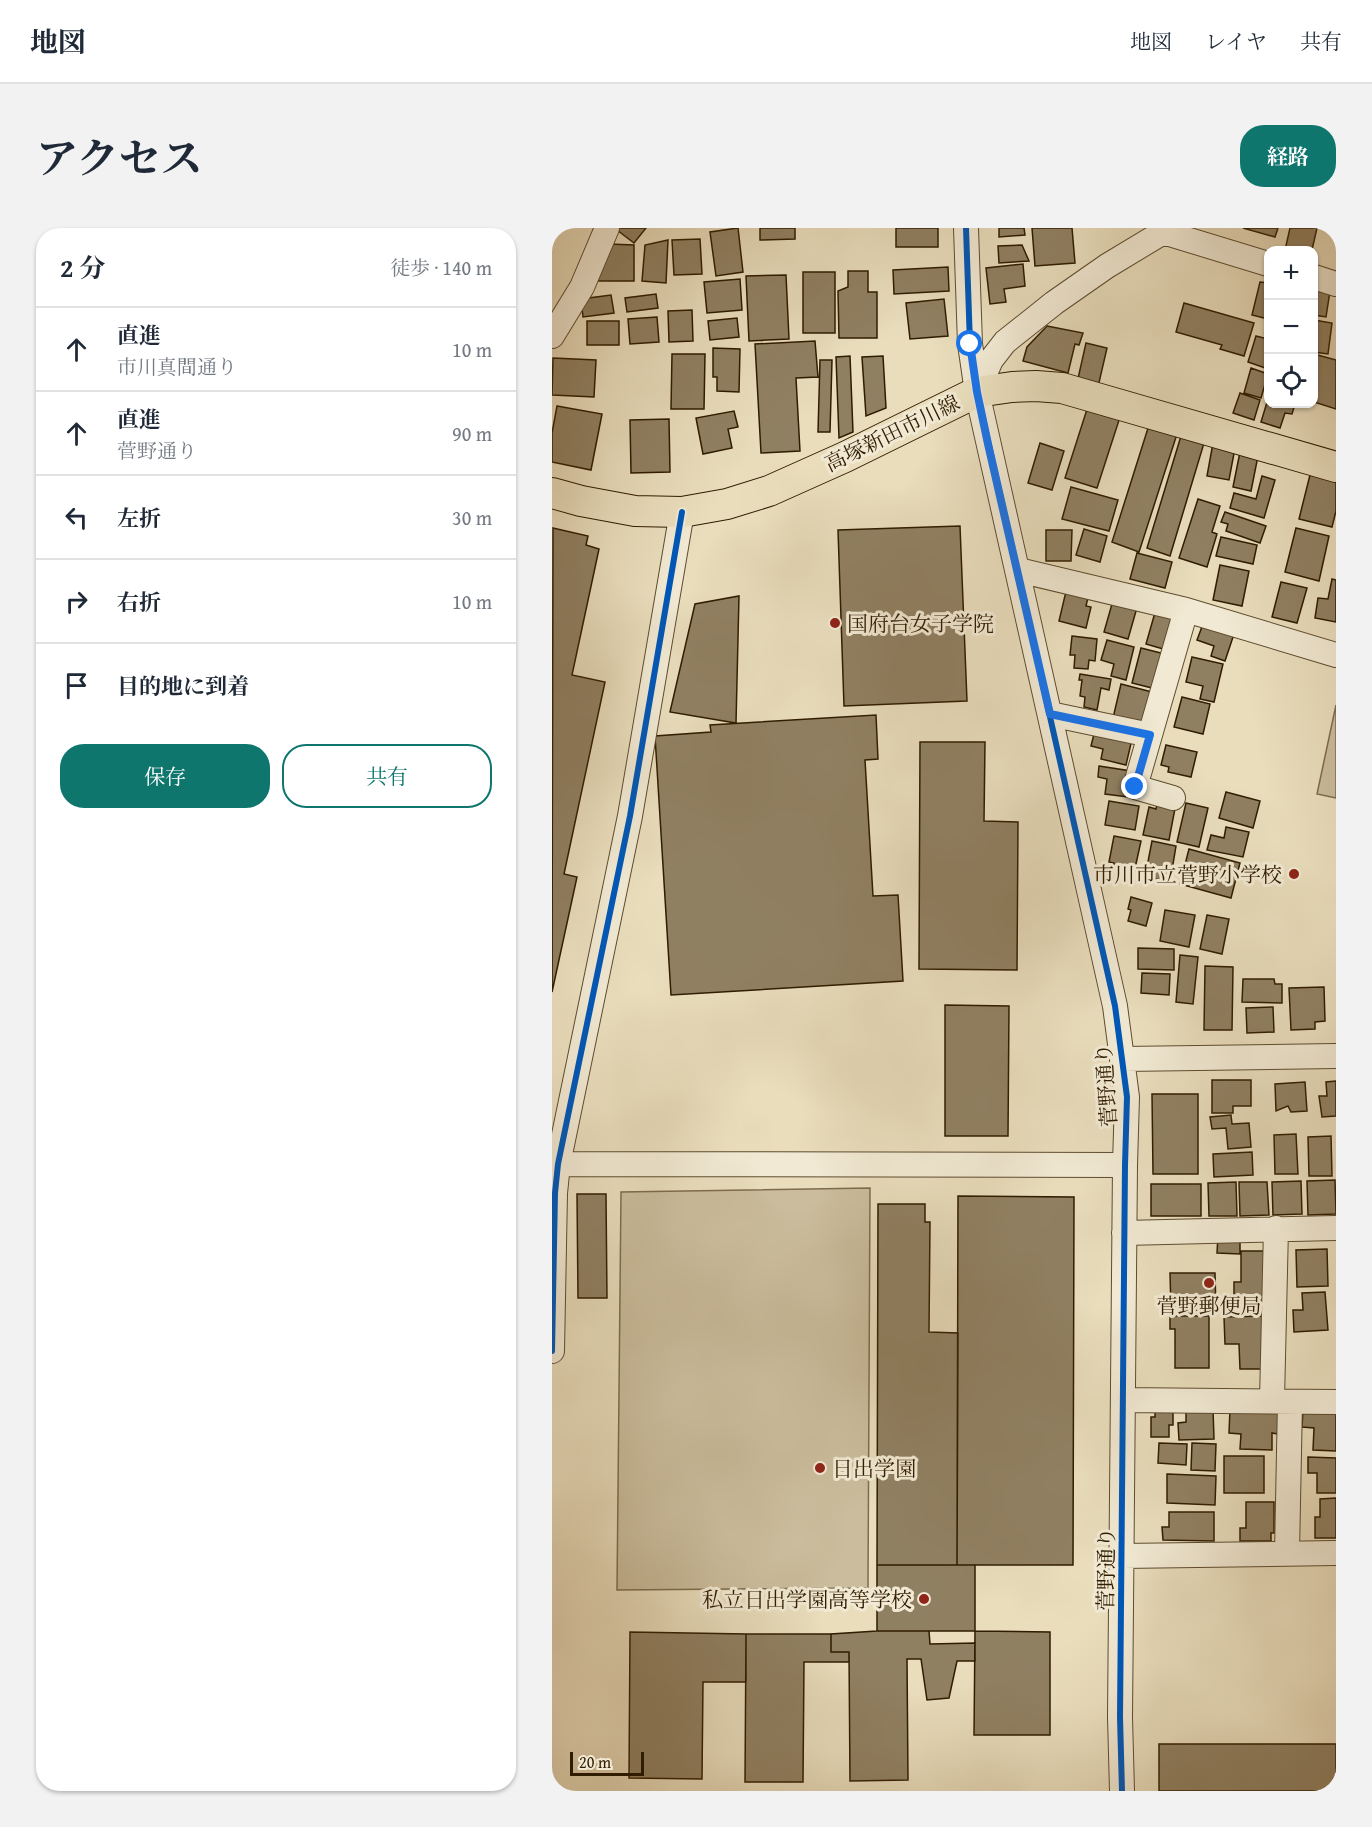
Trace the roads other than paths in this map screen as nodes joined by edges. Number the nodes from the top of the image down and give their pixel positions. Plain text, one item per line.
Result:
1 (608, 228) edge
2 (966, 228) edge
3 (1167, 230) edge
4 (1264, 262) edge
5 (1318, 278) edge
6 (1336, 284) edge
7 (552, 336) edge
8 (977, 392) junction
9 (1336, 467) edge
10 (552, 493) edge
11 (682, 512) junction
12 (1018, 570) junction
13 (1186, 610) junction
14 (1336, 654) edge
15 (1050, 714) junction
16 (1150, 735) junction
17 (1173, 798) dead end
18 (1336, 1056) edge
19 (1123, 1059) junction
20 (558, 1164) junction
21 (1125, 1165) junction
22 (1276, 1228) junction
23 (1336, 1228) edge
24 (1125, 1233) junction
25 (552, 1351) edge
26 (1124, 1400) junction
27 (1281, 1401) junction
28 (1336, 1402) edge
29 (1287, 1553) junction
30 (1336, 1553) edge
31 (1122, 1556) junction
32 (1122, 1791) edge

1 - 7 street
2 - 8 street, 菅野通り
3 - 4 street
3 - 8 street
5 - 6 street
8 - 9 main road, 高塚新田市川線
8 - 11 main road, 高塚新田市川線
8 - 12 street, 菅野通り
10 - 11 main road, 高塚新田市川線
11 - 20 street
12 - 13 street
12 - 15 street, 菅野通り
13 - 14 street
13 - 16 street
15 - 16 street
15 - 19 street, 菅野通り
16 - 17 street
18 - 19 street
19 - 21 street, 菅野通り
20 - 21 street
20 - 25 street
21 - 24 street, 菅野通り
22 - 23 street
22 - 24 street
22 - 27 street
24 - 26 street, 菅野通り
26 - 27 street
26 - 31 street, 菅野通り
27 - 28 street
27 - 29 street
29 - 30 street
29 - 31 street
31 - 32 street, 菅野通り

